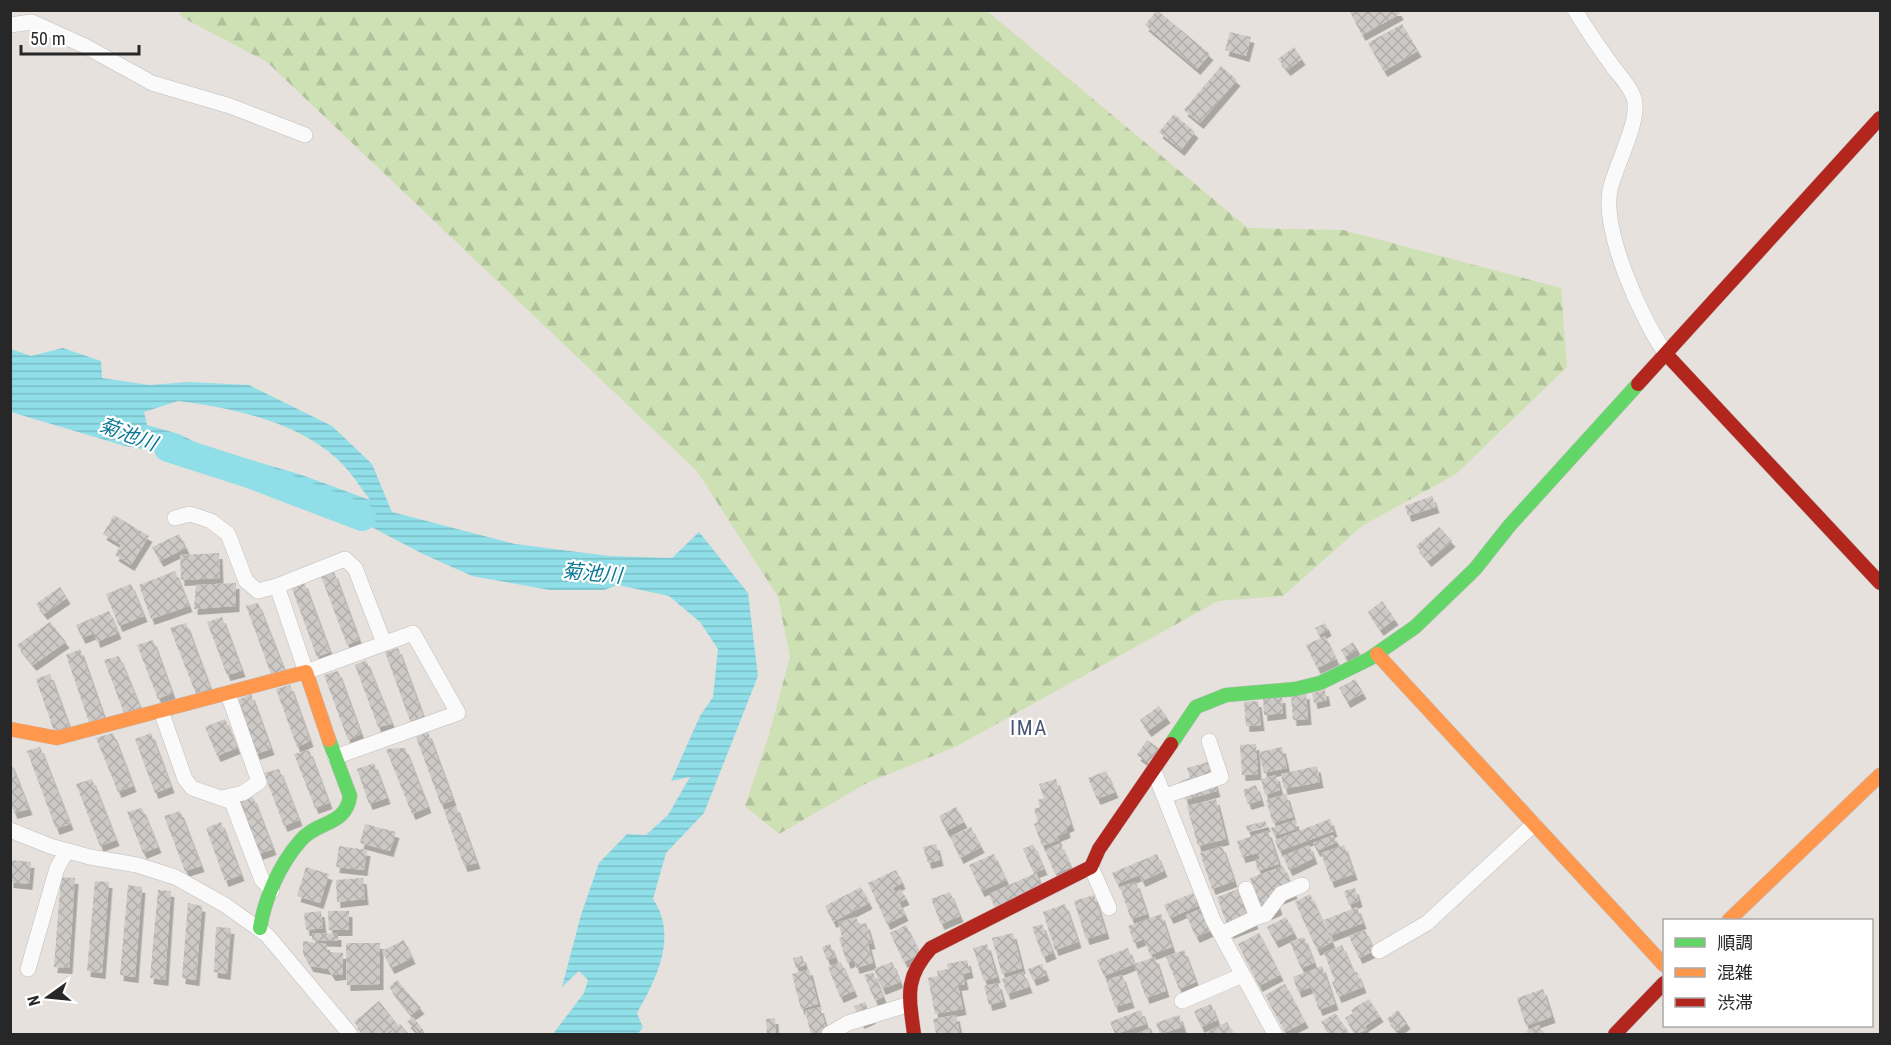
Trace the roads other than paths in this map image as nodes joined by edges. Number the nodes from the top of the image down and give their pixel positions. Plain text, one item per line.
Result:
1 (1575, 10) edge
2 (11, 23) edge
3 (1881, 118) edge
4 (305, 135) dead end
5 (1667, 355) junction
6 (175, 518) dead end
7 (1881, 583) edge
8 (277, 586) junction
9 (384, 644) junction
10 (1377, 654) junction
11 (306, 672) junction
12 (228, 694) junction
13 (161, 711) junction
14 (10, 729) edge
15 (1209, 741) dead end
16 (335, 757) junction
17 (1154, 771) junction
18 (1881, 775) edge
19 (1165, 796) junction
20 (222, 798) junction
21 (1534, 824) junction
22 (10, 830) edge
23 (67, 851) junction
24 (1091, 867) junction
25 (1302, 885) dead end
26 (1246, 889) dead end
27 (272, 891) junction
28 (1109, 908) dead end
29 (1257, 917) junction
30 (1731, 919) edge
31 (260, 928) junction
32 (1221, 934) junction
33 (1379, 951) dead end
34 (1663, 963) edge
35 (28, 969) dead end
36 (1243, 975) junction
37 (1663, 985) edge
38 (1182, 1001) dead end
39 (910, 1004) junction
40 (350, 1035) edge
41 (829, 1035) edge
42 (915, 1035) edge
43 (1275, 1035) edge
44 (1615, 1035) edge

1 - 5 street
2 - 4 street
3 - 5 street
5 - 7 street
5 - 10 street
6 - 8 street
8 - 9 street
8 - 11 street
9 - 11 street
9 - 16 street
10 - 17 street
10 - 21 street
11 - 12 street
11 - 16 street
12 - 13 street
12 - 20 street
13 - 14 street
13 - 20 street
15 - 19 street
16 - 27 street
17 - 19 street
17 - 24 street
18 - 30 street
19 - 32 street
20 - 27 street
21 - 33 street
21 - 34 street
22 - 23 street
23 - 31 street
23 - 35 street
24 - 28 street
24 - 39 street
25 - 29 street
26 - 29 street
27 - 31 street
29 - 32 street
31 - 40 street
32 - 36 street
36 - 38 street
36 - 43 street
37 - 44 street
39 - 41 street
39 - 42 street

